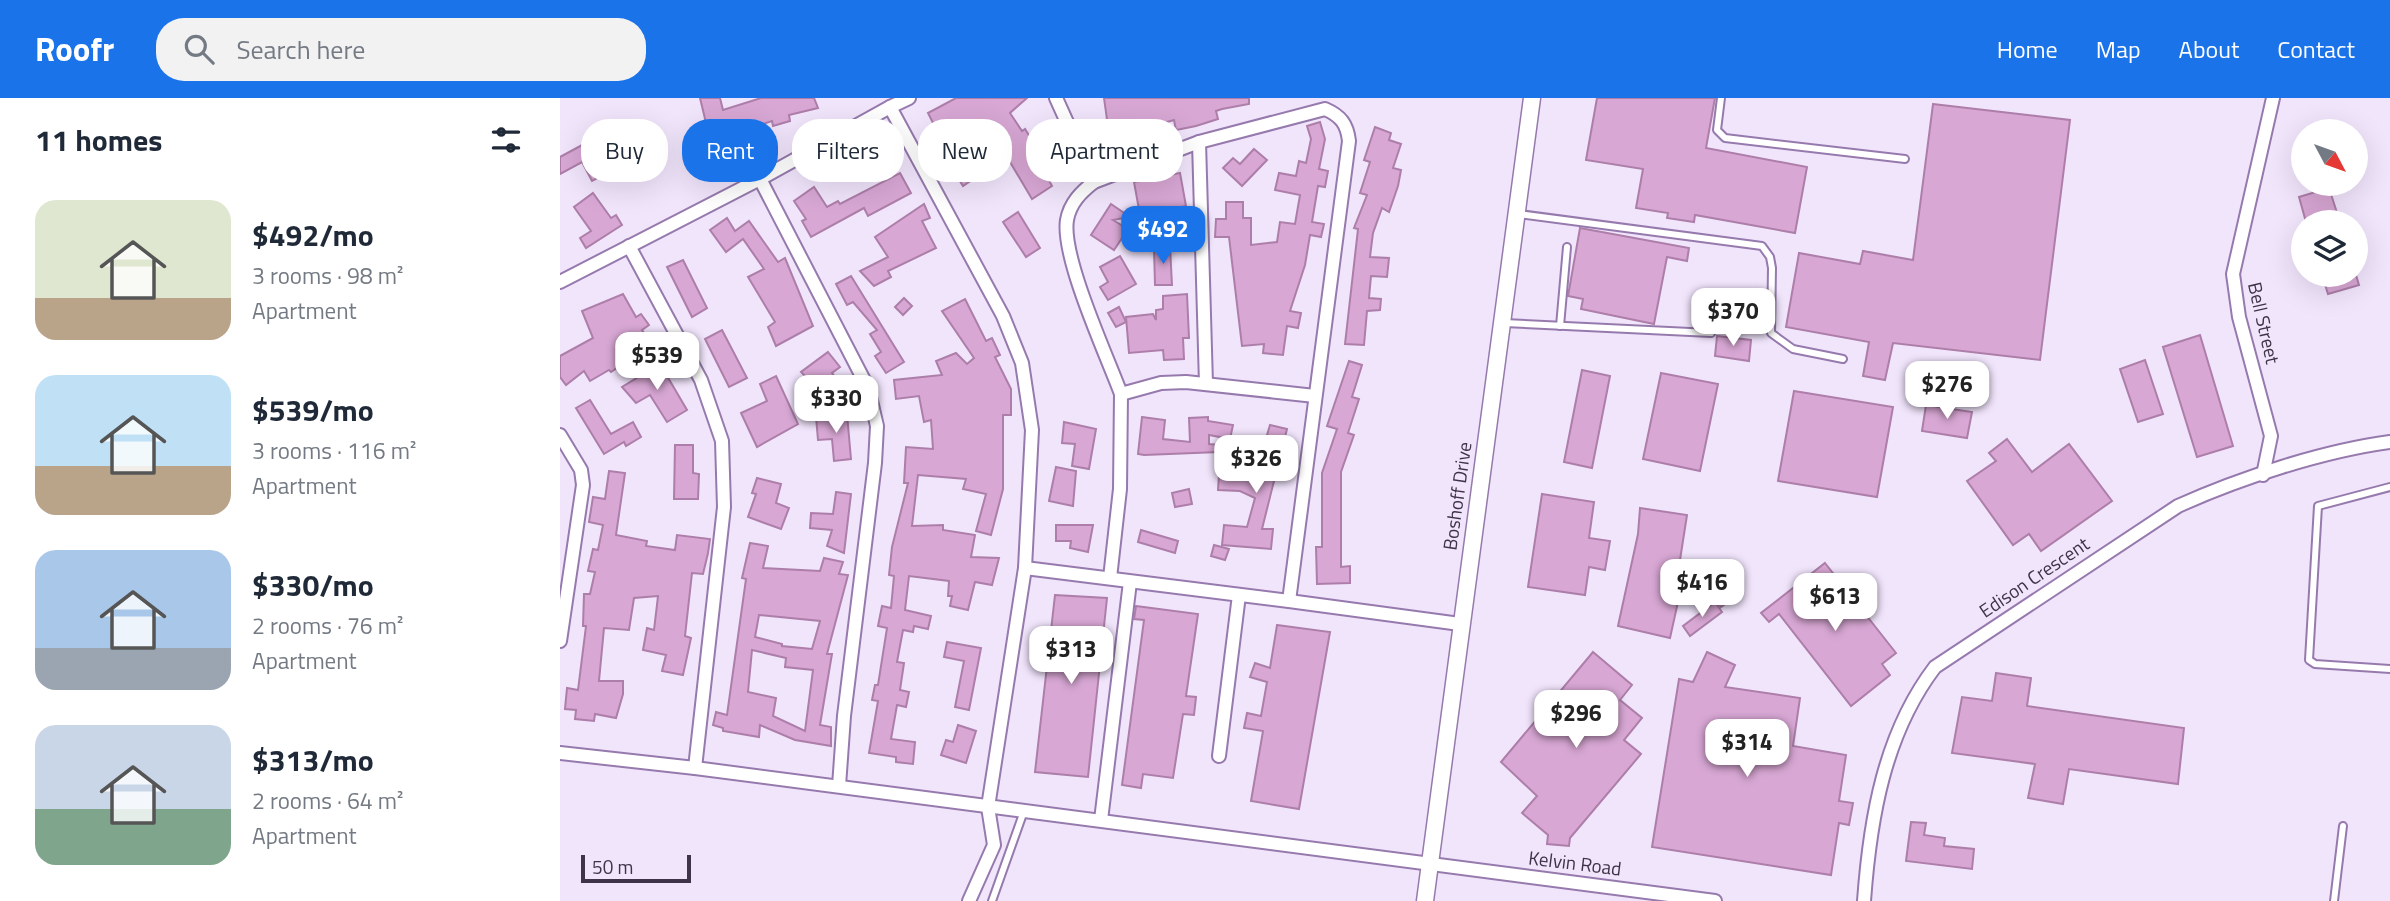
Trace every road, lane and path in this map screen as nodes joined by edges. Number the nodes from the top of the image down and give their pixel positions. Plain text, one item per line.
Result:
1 (909, 98) edge
2 (1056, 98) edge
3 (1532, 98) edge
4 (1721, 98) edge
5 (2273, 98) edge
6 (890, 107) junction
7 (1066, 119) edge
8 (1199, 142) junction
9 (1183, 148) edge
10 (1905, 159) dead end
11 (778, 169) edge
12 (754, 182) edge
13 (762, 182) edge
14 (1094, 182) edge
15 (1517, 213) junction
16 (629, 246) junction
17 (1567, 247) dead end
18 (560, 282) edge
19 (1504, 323) junction
20 (1560, 326) junction
21 (1711, 333) dead end
22 (1843, 359) dead end
23 (1206, 384) junction
24 (1121, 394) junction
25 (1315, 396) junction
26 (560, 435) edge
27 (2390, 442) edge
28 (2263, 475) junction
29 (2390, 487) edge
30 (1025, 568) junction
31 (1110, 578) junction
32 (1130, 582) junction
33 (1239, 595) junction
34 (1289, 601) junction
35 (1460, 624) junction
36 (560, 641) edge
37 (2390, 669) edge
38 (560, 753) edge
39 (1219, 756) dead end
40 (695, 768) junction
41 (839, 786) junction
42 (988, 807) junction
43 (1024, 811) junction
44 (1101, 820) junction
45 (2343, 826) dead end
46 (1430, 864) junction
47 (969, 901) edge
48 (992, 901) edge
49 (1425, 901) edge
50 (1715, 901) edge
51 (1864, 901) edge
52 (2334, 901) edge

1 - 6 street
2 - 7 street
3 - 15 main road, Boshoff Drive
4 - 10 lane
5 - 28 street, Bell Street
6 - 11 street
6 - 30 street
8 - 9 street
8 - 23 street
8 - 25 street
12 - 16 street
13 - 41 street
14 - 24 street
15 - 19 main road, Boshoff Drive
15 - 22 lane
16 - 18 street
16 - 40 street
17 - 20 lane
19 - 20 lane
19 - 35 main road, Boshoff Drive
20 - 21 lane
23 - 24 street
23 - 25 street
24 - 31 street
25 - 34 street
26 - 36 street
27 - 28 street, Edison Crescent
28 - 51 street, Edison Crescent
29 - 37 lane
30 - 31 street
30 - 42 street
31 - 32 street
32 - 33 street
32 - 44 street
33 - 34 street
33 - 39 street
34 - 35 street
35 - 46 main road, Boshoff Drive
38 - 40 street, Kelvin Road
40 - 41 street, Kelvin Road
41 - 42 street, Kelvin Road
42 - 43 street, Kelvin Road
42 - 47 street
43 - 44 street, Kelvin Road
43 - 48 lane
44 - 46 street, Kelvin Road
45 - 52 lane
46 - 49 main road, Boshoff Drive
46 - 50 street, Kelvin Road

